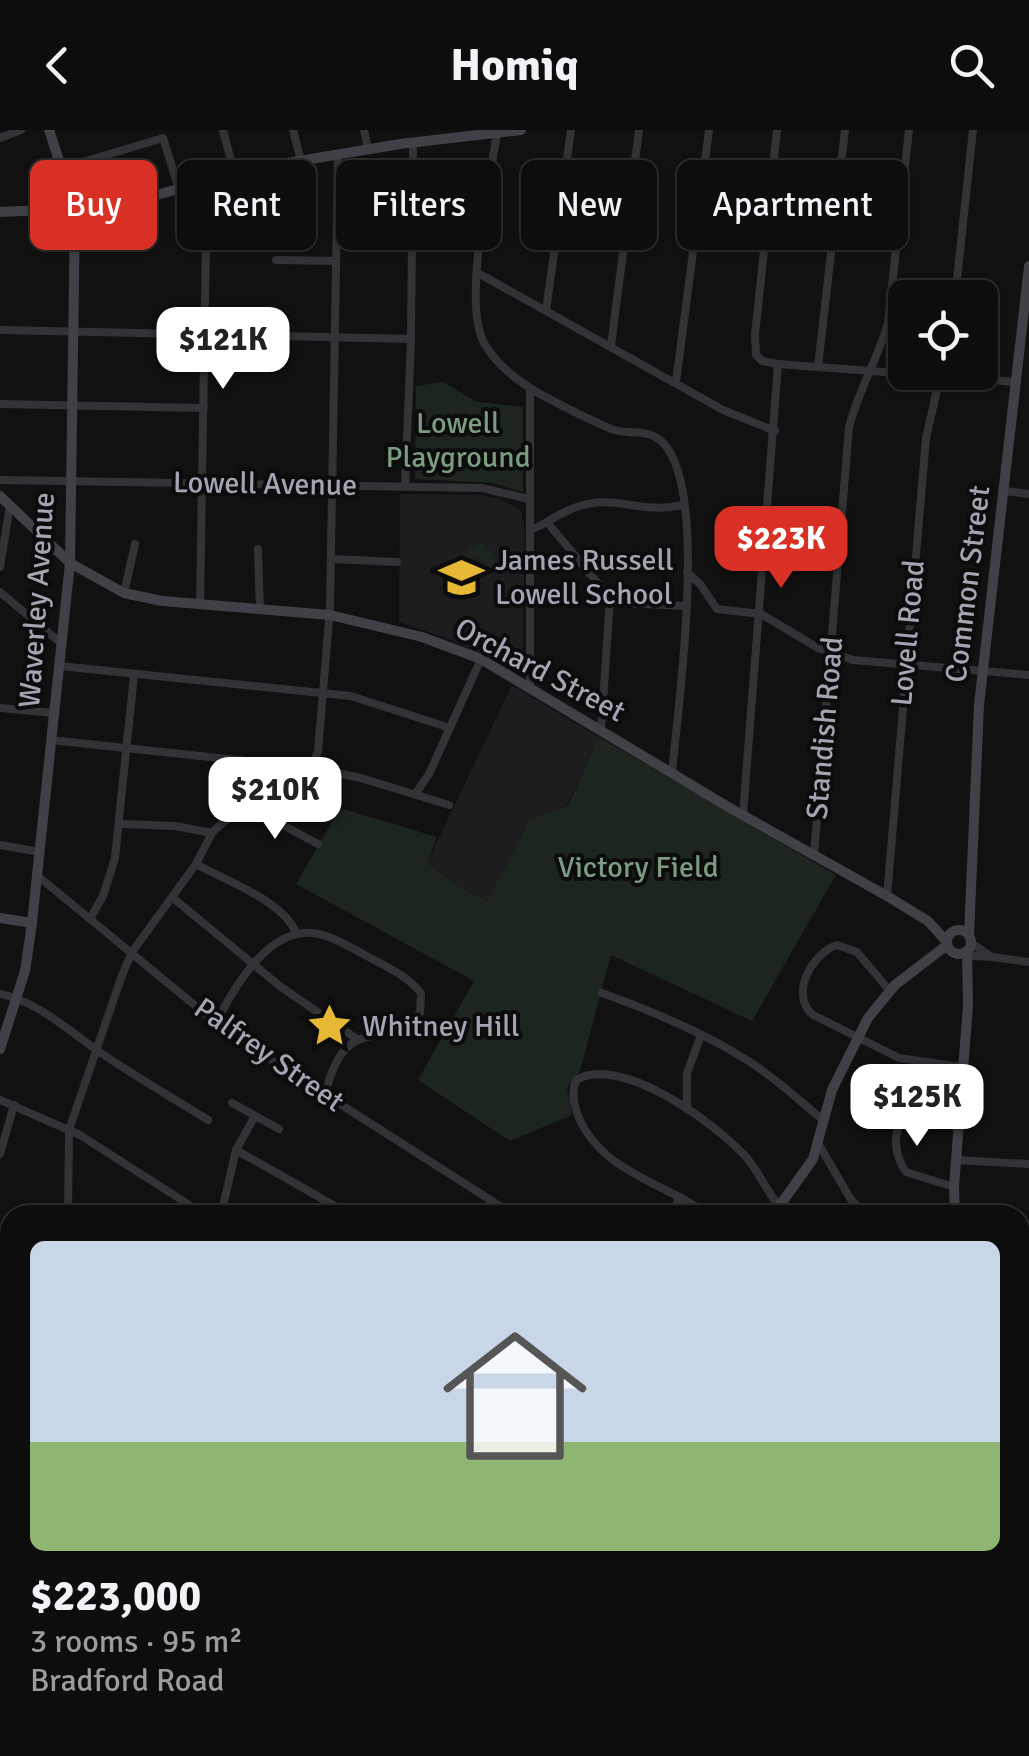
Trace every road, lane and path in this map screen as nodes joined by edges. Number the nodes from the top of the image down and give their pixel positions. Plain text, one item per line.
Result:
1 (21, 130) edge
2 (48, 130) edge
3 (223, 130) edge
4 (293, 130) edge
5 (364, 130) edge
6 (521, 130) edge
7 (571, 130) edge
8 (640, 130) edge
9 (708, 130) edge
10 (778, 130) edge
11 (845, 130) edge
12 (909, 130) edge
13 (973, 130) edge
14 (502, 132) edge
15 (436, 135) edge
16 (0, 138) edge
17 (414, 142) junction
18 (368, 149) junction
19 (338, 154) junction
20 (60, 160) edge
21 (90, 160) edge
22 (231, 160) edge
23 (301, 160) joint
24 (177, 183) edge
25 (30, 211) edge
26 (0, 212) edge
27 (74, 250) edge
28 (206, 250) edge
29 (276, 260) dead end
30 (336, 260) junction
31 (1029, 266) edge
32 (478, 273) junction
33 (957, 280) edge
34 (546, 311) junction
35 (0, 330) edge
36 (73, 330) junction
37 (205, 334) junction
38 (335, 337) junction
39 (412, 339) junction
40 (611, 346) junction
41 (778, 364) junction
42 (818, 367) junction
43 (872, 371) junction
44 (888, 372) edge
45 (998, 380) edge
46 (676, 382) junction
47 (1016, 382) junction
48 (530, 388) junction
49 (936, 390) edge
50 (0, 404) edge
51 (72, 406) junction
52 (204, 408) junction
53 (775, 431) junction
54 (0, 480) edge
55 (71, 481) junction
56 (202, 483) junction
57 (333, 485) junction
58 (408, 486) junction
59 (1005, 491) junction
60 (1029, 494) edge
61 (0, 496) edge
62 (529, 499) junction
63 (10, 505) junction
64 (684, 505) junction
65 (547, 522) junction
66 (531, 530) junction
67 (135, 544) dead end
68 (258, 549) dead end
69 (332, 558) junction
70 (397, 562) dead end
71 (70, 563) junction
72 (0, 567) edge
73 (687, 572) junction
74 (0, 592) edge
75 (124, 593) junction
76 (610, 598) junction
77 (200, 604) junction
78 (686, 606) junction
79 (260, 608) junction
80 (761, 614) junction
81 (330, 615) junction
82 (62, 644) junction
83 (832, 654) junction
84 (481, 660) junction
85 (906, 664) junction
86 (60, 666) junction
87 (983, 670) junction
88 (134, 675) junction
89 (1029, 675) edge
90 (530, 687) junction
91 (323, 693) junction
92 (0, 708) edge
93 (54, 713) junction
94 (450, 728) junction
95 (600, 730) junction
96 (51, 740) junction
97 (127, 747) junction
98 (312, 768) junction
99 (672, 773) junction
100 (416, 793) junction
101 (448, 805) dead end
102 (249, 806) junction
103 (743, 815) junction
104 (120, 824) junction
105 (212, 833) junction
106 (318, 844) dead end
107 (0, 845) edge
108 (40, 852) junction
109 (814, 855) junction
110 (196, 864) junction
111 (39, 876) junction
112 (886, 896) junction
113 (173, 898) junction
114 (972, 909) junction
115 (91, 917) junction
116 (0, 918) edge
117 (928, 921) junction
118 (32, 923) junction
119 (956, 930) junction
120 (296, 933) junction
121 (960, 947) junction
122 (132, 952) junction
123 (1029, 962) edge
124 (253, 965) junction
125 (889, 990) junction
126 (602, 993) dead end
127 (0, 994) edge
128 (17, 997) junction
129 (216, 1023) junction
130 (701, 1036) junction
131 (857, 1038) junction
132 (358, 1039) junction
133 (0, 1049) edge
134 (96, 1050) junction
135 (962, 1068) junction
136 (324, 1095) junction
137 (0, 1100) edge
138 (232, 1104) dead end
139 (14, 1106) junction
140 (688, 1109) junction
141 (255, 1116) junction
142 (208, 1120) dead end
143 (823, 1120) junction
144 (958, 1123) junction
145 (280, 1129) dead end
146 (70, 1130) junction
147 (818, 1143) junction
148 (236, 1150) junction
149 (0, 1154) edge
150 (956, 1160) junction
151 (1029, 1164) edge
152 (954, 1188) junction
153 (680, 1196) junction
154 (491, 1200) junction
155 (68, 1205) edge
156 (189, 1205) edge
157 (222, 1205) edge
158 (333, 1205) edge
159 (488, 1205) edge
160 (499, 1205) edge
161 (675, 1205) edge
162 (693, 1205) edge
163 (773, 1205) edge
164 (781, 1205) edge
165 (856, 1205) edge
166 (955, 1205) edge

1 - 16 street
2 - 20 main road, Waverley Avenue
3 - 22 street
4 - 23 street
5 - 18 street
6 - 14 main road
7 - 34 street
8 - 40 street
9 - 46 street
10 - 41 street
11 - 42 street
12 - 43 street, Standish Road
13 - 33 street
14 - 15 main road
14 - 32 street
15 - 17 main road
17 - 18 main road
17 - 39 street
18 - 19 main road
19 - 23 main road
19 - 30 street
21 - 24 street
25 - 26 main road
27 - 36 main road, Waverley Avenue
28 - 37 street
29 - 30 street
30 - 38 street
31 - 47 main road, Common Street
32 - 34 street
32 - 48 street
34 - 40 street
35 - 36 street
36 - 37 street
36 - 51 main road, Waverley Avenue
37 - 38 street
37 - 52 street
38 - 39 street
38 - 57 street
39 - 58 street
40 - 46 street
41 - 42 street
41 - 53 street
42 - 43 street
43 - 44 street
43 - 83 street, Standish Road
45 - 47 street
46 - 53 street
47 - 59 main road, Common Street
48 - 62 street
48 - 64 street
49 - 85 street, Lovell Road
50 - 51 street
51 - 52 street
51 - 55 main road, Waverley Avenue
52 - 56 street
53 - 80 street
54 - 55 street, Lowell Avenue
55 - 56 street, Lowell Avenue
55 - 71 main road, Waverley Avenue
56 - 57 street, Lowell Avenue
56 - 77 street
57 - 58 street, Lowell Avenue
57 - 69 street
58 - 62 street, Lowell Avenue
59 - 60 street
59 - 87 main road, Common Street
61 - 63 main road, Orchard Street
62 - 66 street
63 - 71 main road, Orchard Street
63 - 72 street
64 - 65 street
64 - 73 street
65 - 66 street
65 - 76 street
66 - 90 street
67 - 75 street
68 - 79 street
69 - 70 street
69 - 81 street
71 - 75 main road, Orchard Street
71 - 82 main road, Waverley Avenue
73 - 78 street
73 - 80 street
74 - 82 street
75 - 77 main road, Orchard Street
76 - 78 street
76 - 95 street
77 - 79 main road, Orchard Street
78 - 99 street
79 - 81 main road, Orchard Street
80 - 83 street
80 - 103 street
81 - 84 main road, Orchard Street
81 - 91 street
82 - 86 main road, Waverley Avenue
83 - 85 street
83 - 109 street, Standish Road
84 - 90 main road, Orchard Street
84 - 94 street
85 - 87 street
85 - 112 street, Lovell Road
86 - 88 street
86 - 93 main road, Waverley Avenue
87 - 89 street
87 - 114 main road, Common Street
88 - 91 street
88 - 97 street
90 - 95 main road, Orchard Street
91 - 94 street
91 - 98 street
92 - 93 street
93 - 96 main road, Waverley Avenue
94 - 100 street
95 - 99 main road, Orchard Street
96 - 97 street
96 - 108 main road, Waverley Avenue
97 - 98 street
97 - 104 street
98 - 100 street
98 - 102 street
99 - 103 main road, Orchard Street
100 - 101 street
102 - 105 street
102 - 106 street
103 - 109 main road, Orchard Street
104 - 105 street
104 - 115 street
105 - 110 street
107 - 108 street
108 - 111 main road, Waverley Avenue
109 - 112 main road, Orchard Street
110 - 113 street
110 - 120 street
111 - 115 street, Palfrey Street
111 - 118 main road, Waverley Avenue
112 - 117 main road, Orchard Street
113 - 122 street
113 - 124 street
114 - 119 main road
114 - 121 main road, Common Street
115 - 122 street, Palfrey Street
116 - 118 main road
117 - 119 main road, Orchard Street
117 - 121 main road, Orchard Street
118 - 128 main road, Waverley Avenue
119 - 121 main road, Orchard Street
120 - 124 street
120 - 132 street
121 - 123 street
121 - 125 main road
121 - 135 main road, Common Street
122 - 129 street, Palfrey Street
122 - 134 street
124 - 129 street
124 - 132 street
125 - 131 main road
125 - 131 street
126 - 130 street
127 - 128 street
128 - 133 main road, Waverley Avenue
128 - 134 street
129 - 136 street, Palfrey Street
130 - 140 street
130 - 143 street
131 - 135 street
131 - 143 main road
132 - 136 street
134 - 142 street
134 - 146 street
135 - 144 main road, Common Street
136 - 154 street, Palfrey Street
137 - 139 street
138 - 141 street
139 - 146 street
139 - 149 street
140 - 153 street
140 - 163 street
141 - 145 street
141 - 148 street
143 - 147 main road
144 - 150 main road, Common Street
144 - 152 street
146 - 155 street
146 - 156 street
147 - 164 main road
147 - 165 street
148 - 157 street
148 - 158 street
150 - 151 street
150 - 152 main road, Common Street
152 - 166 main road, Common Street
153 - 161 street
153 - 162 street
154 - 159 street
154 - 160 street, Palfrey Street

